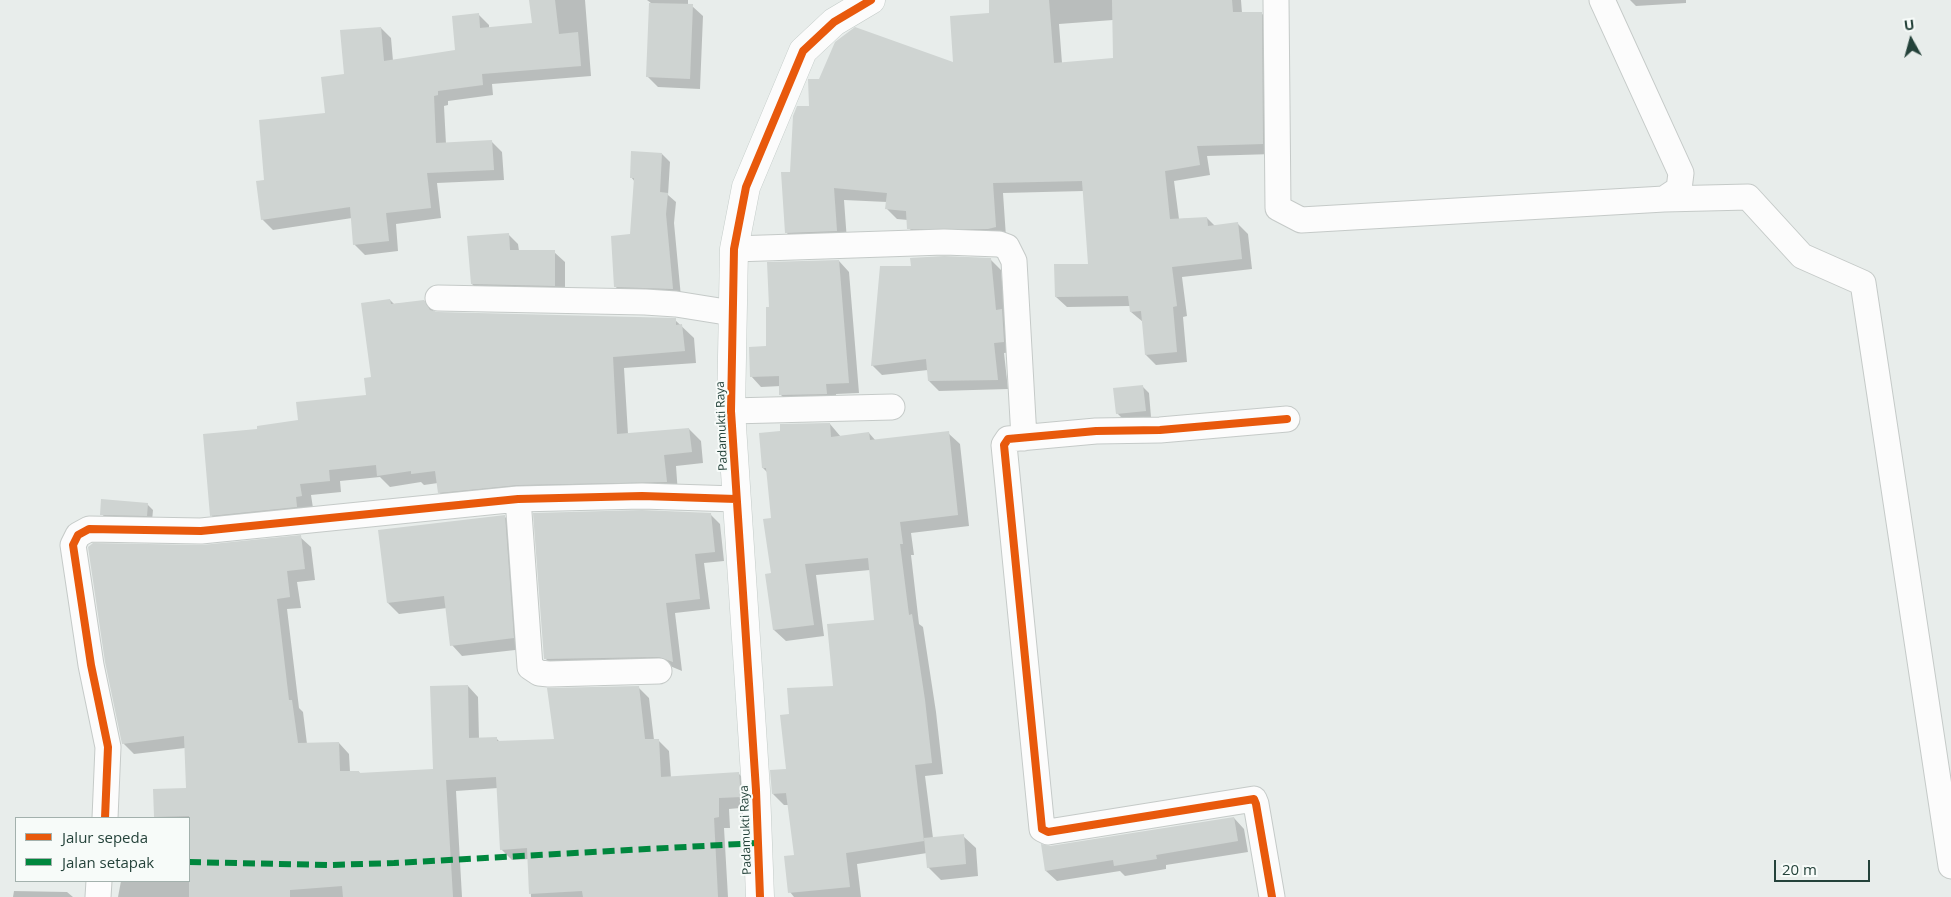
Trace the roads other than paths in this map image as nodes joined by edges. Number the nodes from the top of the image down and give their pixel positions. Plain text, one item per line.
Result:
1 (871, 0) edge
2 (1276, 0) edge
3 (1602, 0) edge
4 (1664, 199) junction
5 (734, 249) junction
6 (438, 298) dead end
7 (732, 314) junction
8 (892, 407) dead end
9 (731, 411) junction
10 (1288, 419) dead end
11 (1024, 438) junction
12 (518, 499) junction
13 (736, 499) junction
14 (659, 671) dead end
15 (105, 817) edge
16 (1951, 866) edge
17 (99, 882) edge
18 (98, 897) edge
19 (760, 897) edge
20 (1272, 897) edge

1 - 5 street, Padamukti Raya
2 - 4 street
3 - 4 street
4 - 16 street
5 - 7 street, Padamukti Raya
5 - 11 street
6 - 7 street
7 - 9 street, Padamukti Raya
8 - 9 street
9 - 13 street, Padamukti Raya
10 - 11 street
11 - 20 street
12 - 13 street
12 - 14 street
12 - 15 street
13 - 19 street, Padamukti Raya
17 - 18 street

